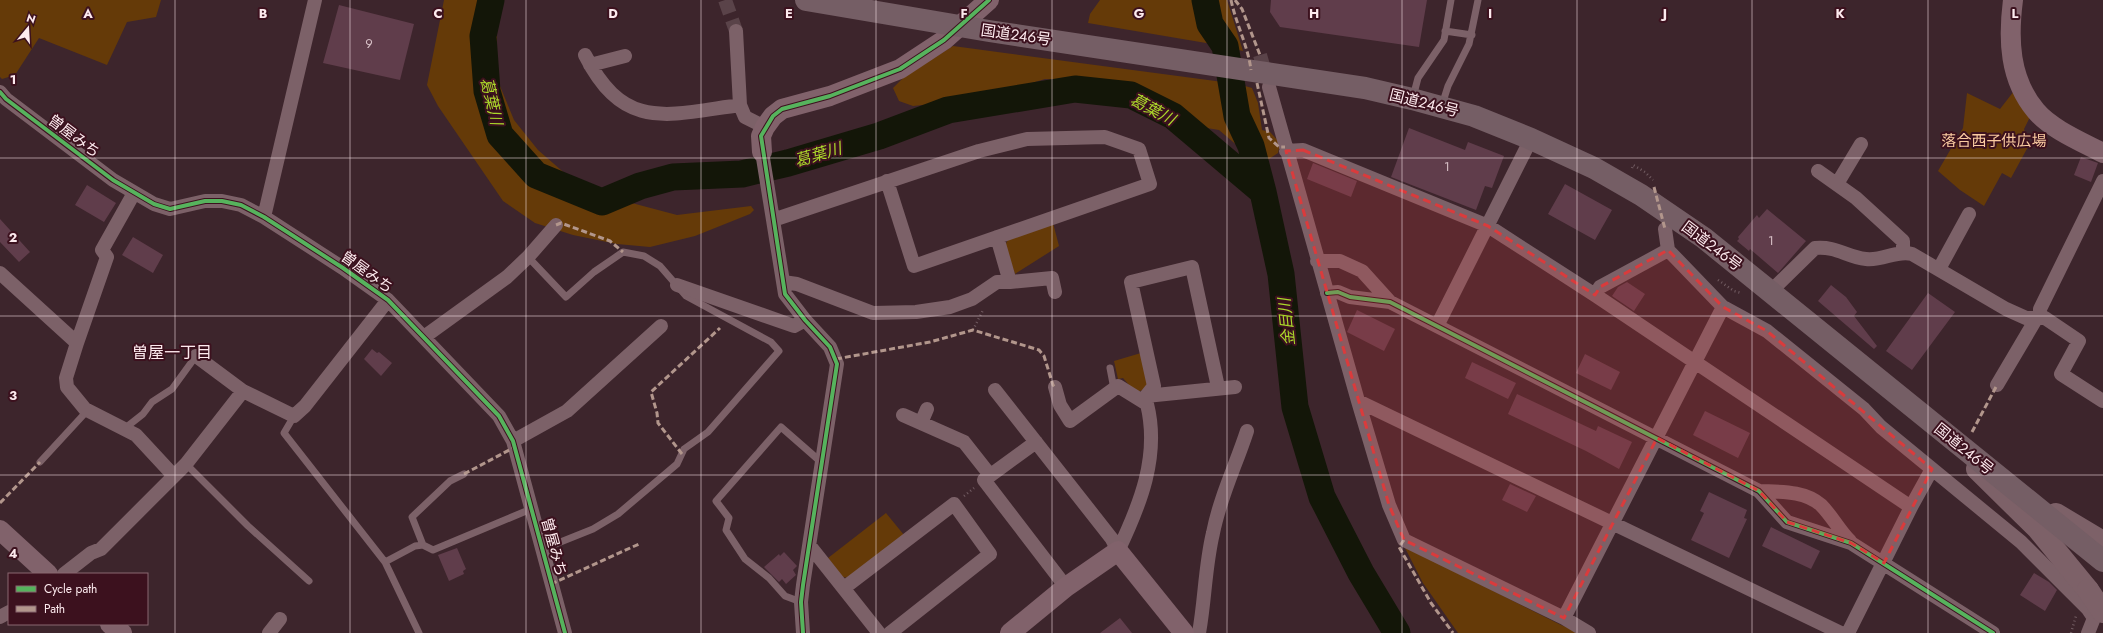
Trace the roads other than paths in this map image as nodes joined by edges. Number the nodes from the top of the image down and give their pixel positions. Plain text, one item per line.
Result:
1 (315, 0) edge
2 (806, 0) edge
3 (1451, 0) edge
4 (1478, 0) edge
5 (2013, 0) edge
6 (983, 2) edge
7 (961, 26) junction
8 (736, 31) tunnel mouth
9 (1446, 31) junction
10 (1472, 35) junction
11 (625, 56) dead end
12 (1269, 88) tunnel mouth
13 (0, 92) edge
14 (1412, 99) junction
15 (740, 106) junction
16 (1441, 107) junction
17 (765, 127) junction
18 (1531, 139) junction
19 (1861, 144) dead end
20 (1286, 150) junction
21 (762, 152) joint
22 (2103, 153) edge
23 (1818, 171) dead end
24 (887, 181) junction
25 (2103, 181) edge
26 (1837, 184) junction
27 (134, 193) junction
28 (772, 213) junction
29 (1969, 214) dead end
30 (264, 217) junction
31 (556, 225) dead end
32 (1488, 226) junction
33 (1665, 229) dead end
34 (997, 237) junction
35 (1668, 250) junction
36 (1903, 252) junction
37 (528, 257) junction
38 (1317, 261) junction
39 (1939, 269) junction
40 (0, 273) edge
41 (783, 282) junction
42 (1010, 282) junction
43 (677, 285) junction
44 (1056, 292) dead end
45 (1770, 292) junction
46 (1327, 293) junction
47 (1594, 295) junction
48 (388, 300) junction
49 (1390, 302) junction
50 (1724, 307) junction
51 (2038, 319) junction
52 (804, 320) junction
53 (661, 326) dead end
54 (1437, 326) junction
55 (424, 337) junction
56 (77, 343) junction
57 (196, 356) joint
58 (1695, 362) junction
59 (1110, 368) dead end
60 (1997, 385) dead end
61 (1235, 386) dead end
62 (1055, 387) dead end
63 (1218, 387) junction
64 (1114, 389) junction
65 (243, 390) junction
66 (995, 390) dead end
67 (1147, 400) junction
68 (1358, 401) junction
69 (2103, 401) edge
70 (1908, 404) junction
71 (927, 409) dead end
72 (87, 411) junction
73 (903, 415) dead end
74 (294, 416) junction
75 (922, 423) junction
76 (124, 429) junction
77 (1247, 431) dead end
78 (1657, 438) junction
79 (513, 441) junction
80 (1036, 442) junction
81 (40, 462) dead end
82 (821, 462) junction
83 (186, 464) junction
84 (1932, 469) junction
85 (464, 474) dead end
86 (174, 476) junction
87 (987, 478) junction
88 (1759, 490) junction
89 (2018, 492) junction
90 (1911, 507) junction
91 (531, 509) junction
92 (1613, 523) junction
93 (0, 530) edge
94 (2103, 542) edge
95 (1851, 543) junction
96 (423, 545) junction
97 (810, 546) junction
98 (543, 549) junction
99 (1118, 551) junction
100 (2103, 561) edge
101 (385, 562) junction
102 (1884, 563) junction
103 (47, 573) edge
104 (65, 573) edge
105 (309, 581) dead end
106 (1066, 587) junction
107 (844, 588) junction
108 (801, 602) junction
109 (2103, 612) edge
110 (1564, 618) junction
111 (280, 619) dead end
112 (111, 625) edge
113 (122, 633) edge
114 (269, 633) edge
115 (419, 633) edge
116 (565, 633) edge
117 (803, 633) edge
118 (879, 633) edge
119 (890, 633) edge
120 (1010, 633) edge
121 (1184, 633) edge
122 (1198, 633) edge
123 (1589, 633) edge
124 (1841, 633) edge
125 (1848, 633) edge
126 (1993, 633) edge
127 (2088, 633) edge

1 - 30 street
2 - 7 highway, 国道246号
3 - 9 lane
4 - 10 lane
5 - 22 street
6 - 7 street
7 - 14 highway, 国道246号
7 - 17 street
8 - 15 street
9 - 10 lane
9 - 14 lane
10 - 16 lane
11 - 15 street
12 - 20 street
13 - 27 street, 曽屋みち
14 - 16 highway, 国道246号
15 - 17 street
16 - 18 highway, 国道246号
17 - 21 street
18 - 32 street
18 - 45 highway, 国道246号
19 - 26 street
20 - 32 street
20 - 38 street
21 - 28 street
23 - 26 street
24 - 28 street
24 - 34 street
24 - 34 street
25 - 51 street
26 - 36 street
27 - 30 street, 曽屋みち
27 - 56 street
28 - 41 street
29 - 39 street
30 - 48 street, 曽屋みち
31 - 37 street
32 - 47 street
32 - 54 street
33 - 35 street
34 - 42 street
35 - 47 street
35 - 50 street
36 - 39 street
36 - 45 street
37 - 43 lane
37 - 55 street
38 - 46 street
38 - 49 street
39 - 51 street
40 - 56 street
41 - 42 street
41 - 52 street
42 - 44 street
43 - 52 street
43 - 98 lane
45 - 70 highway, 国道246号
46 - 49 street
46 - 68 street
47 - 58 street
48 - 55 street, 曽屋みち
48 - 74 street
49 - 54 street
50 - 58 street
50 - 84 street
51 - 60 street
51 - 69 street
52 - 82 street
53 - 79 street
54 - 78 street
55 - 79 street, 曽屋みち
56 - 72 street
57 - 65 street
57 - 76 lane
58 - 78 street
58 - 90 street
59 - 64 lane
61 - 63 street
62 - 64 street
63 - 67 street
63 - 67 street
64 - 67 street
65 - 74 street
65 - 83 street
66 - 80 street
67 - 99 street
68 - 92 street
68 - 110 street
70 - 89 highway, 国道246号
70 - 109 main road, bridge
71 - 75 street
72 - 76 street
72 - 81 lane
73 - 75 street
74 - 101 lane
75 - 87 street
76 - 86 street
77 - 122 street
78 - 88 street
78 - 92 street
79 - 91 street, 曽屋みち
80 - 87 street
80 - 99 street
82 - 97 street
82 - 108 lane
83 - 86 street
83 - 105 lane
84 - 90 street
84 - 127 street
85 - 96 lane
86 - 104 street
87 - 106 street
88 - 95 street
88 - 95 street
89 - 94 main road
89 - 100 highway, 国道246号
90 - 102 street
91 - 96 lane
91 - 98 street, 曽屋みち
92 - 110 street
92 - 124 street
93 - 103 street
95 - 102 street
96 - 101 lane
97 - 107 street
97 - 108 street
98 - 116 street, 曽屋みち
99 - 106 street
99 - 121 street
101 - 115 lane
102 - 125 street
102 - 126 street
106 - 120 street
107 - 118 street
107 - 119 street
108 - 117 street
110 - 123 street
111 - 114 street
112 - 113 street

